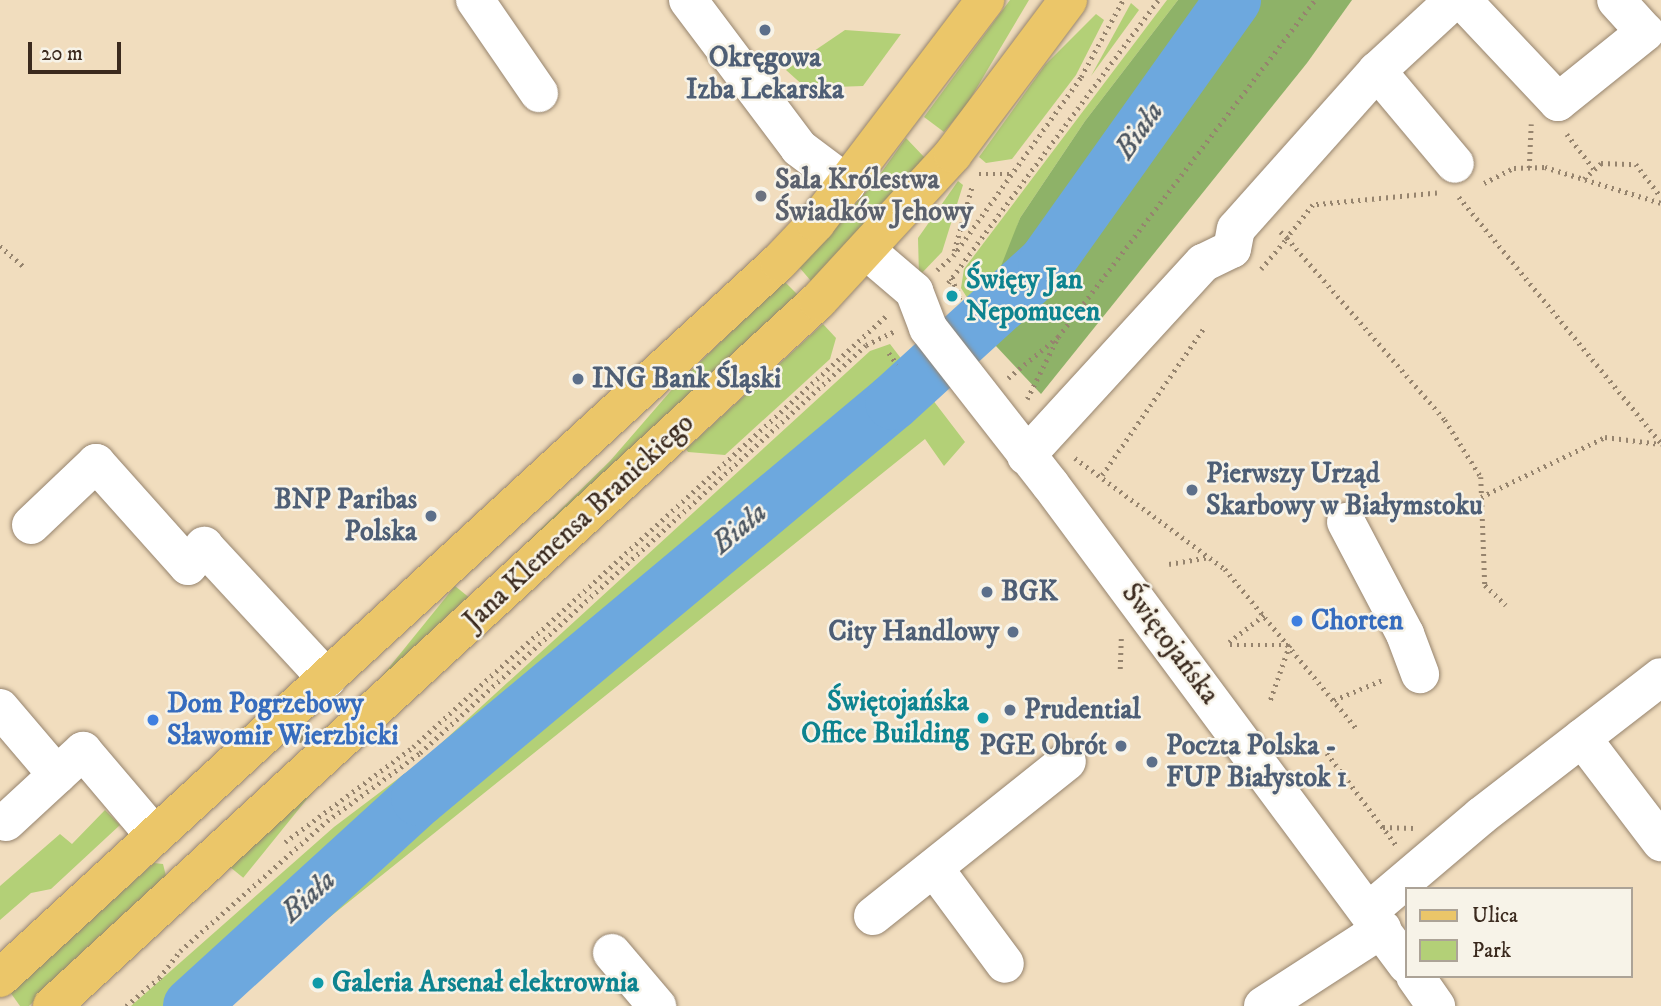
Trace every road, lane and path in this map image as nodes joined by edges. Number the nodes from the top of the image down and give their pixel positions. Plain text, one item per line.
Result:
1 (475, 0) edge
2 (688, 0) edge
3 (985, 0) edge
4 (1068, 0) edge
5 (1123, 0) edge
6 (1158, 0) edge
7 (1315, 0) edge
8 (1454, 0) edge
9 (1462, 0) edge
10 (1616, 0) edge
11 (1377, 71) junction
12 (539, 93) dead end
13 (1544, 112) junction
14 (1529, 167) junction
15 (1594, 169) junction
16 (1010, 174) junction
17 (1584, 179) junction
18 (1465, 183) junction
19 (847, 184) junction
20 (1661, 197) edge
21 (1661, 203) edge
22 (0, 246) edge
23 (867, 251) junction
24 (953, 256) junction
25 (24, 267) dead end
26 (914, 309) junction
27 (1203, 329) dead end
28 (1058, 337) junction
29 (889, 353) dead end
30 (897, 364) dead end
31 (989, 389) junction
32 (1024, 405) dead end
33 (1661, 443) edge
34 (1026, 456) junction
35 (1482, 497) junction
36 (1346, 522) dead end
37 (31, 525) dead end
38 (471, 545) junction
39 (1209, 557) junction
40 (1169, 564) dead end
41 (511, 585) junction
42 (1506, 605) dead end
43 (1264, 615) junction
44 (1290, 645) junction
45 (1418, 670) joint
46 (1661, 677) edge
47 (327, 679) junction
48 (1334, 700) junction
49 (1270, 702) dead end
50 (0, 708) edge
51 (1357, 729) dead end
52 (1582, 738) junction
53 (1326, 753) dead end
54 (1067, 761) dead end
55 (57, 775) junction
56 (6, 822) dead end
57 (155, 836) junction
58 (1661, 842) edge
59 (275, 850) dead end
60 (934, 868) junction
61 (1416, 871) junction
62 (873, 916) dead end
63 (1375, 920) junction
64 (612, 953) dead end
65 (1005, 964) dead end
66 (1406, 964) edge
67 (0, 978) edge
68 (52, 1006) edge
69 (126, 1006) edge
70 (657, 1006) edge
71 (1264, 1006) edge

1 - 12 street
2 - 19 street
3 - 19 main road, Jana Klemensa Branickiego
4 - 23 main road, Jana Klemensa Branickiego
5 - 16 path
6 - 26 path
7 - 28 path
8 - 11 street
9 - 13 street
10 - 13 street
11 - 18 street
11 - 34 street
13 - 14 path
13 - 15 path
14 - 17 path
14 - 18 path
15 - 17 path
15 - 20 path
16 - 24 path
16 - 24 path
17 - 21 path
18 - 33 path
18 - 35 path
19 - 38 main road, Jana Klemensa Branickiego
22 - 25 path
23 - 26 street, Świętojańska
23 - 41 main road, Jana Klemensa Branickiego
24 - 26 path
26 - 31 street, Świętojańska
26 - 59 path
26 - 69 path
27 - 39 path
28 - 31 path
28 - 32 path
29 - 30 path
31 - 34 street, Świętojańska
33 - 35 path
34 - 63 street, Świętojańska
35 - 42 path
36 - 45 street
37 - 47 street
38 - 41 main road
38 - 47 main road, Jana Klemensa Branickiego
39 - 40 path
39 - 43 path
41 - 68 main road, Jana Klemensa Branickiego
43 - 44 path
43 - 44 path
44 - 48 path
44 - 49 path
45 - 48 path
46 - 52 street
47 - 57 main road, Jana Klemensa Branickiego
48 - 51 path
50 - 55 street
52 - 58 street
52 - 61 street
53 - 61 path
54 - 60 street
55 - 56 street
55 - 57 street
57 - 67 main road, Jana Klemensa Branickiego
60 - 62 street
60 - 65 street
61 - 63 street
63 - 66 street, Świętojańska
63 - 71 street
64 - 70 street

